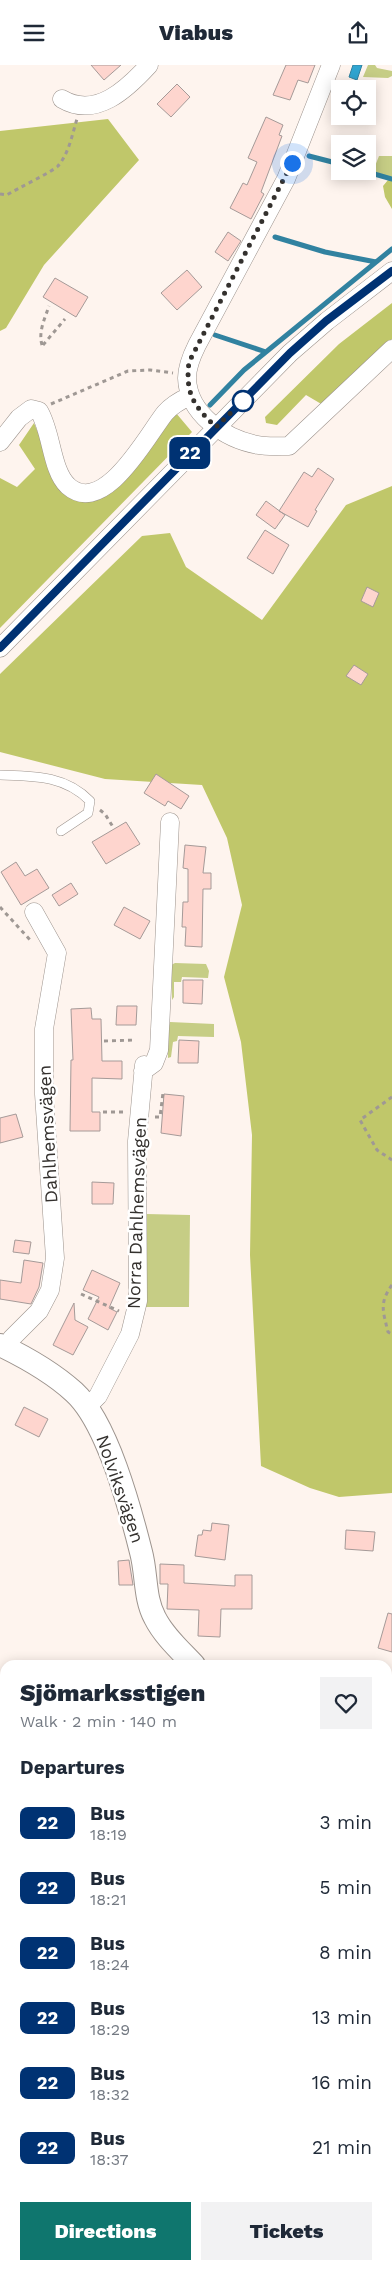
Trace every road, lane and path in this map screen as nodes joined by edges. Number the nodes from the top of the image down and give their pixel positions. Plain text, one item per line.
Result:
1 (149, 65) edge
2 (331, 65) edge
3 (62, 99) dead end
4 (81, 106) junction
5 (0, 194) edge
6 (392, 271) edge
7 (48, 306) dead end
8 (64, 319) dead end
9 (392, 349) edge
10 (188, 371) junction
11 (190, 396) junction
12 (37, 410) junction
13 (216, 427) junction
14 (0, 442) edge
15 (0, 649) edge
16 (0, 775) edge
17 (90, 804) junction
18 (170, 822) dead end
19 (113, 827) dead end
20 (61, 831) dead end
21 (0, 907) edge
22 (34, 912) dead end
23 (47, 934) junction
24 (136, 1040) dead end
25 (104, 1041) dead end
26 (392, 1097) edge
27 (103, 1112) dead end
28 (139, 1113) junction
29 (392, 1160) edge
30 (392, 1285) edge
31 (81, 1294) dead end
32 (134, 1317) junction
33 (392, 1334) edge
34 (3, 1346) edge
35 (87, 1407) junction
36 (190, 1660) edge

1 - 4 street
2 - 10 street
3 - 4 street
4 - 5 path
6 - 13 street
7 - 8 path
9 - 13 street
10 - 11 street
10 - 12 path
11 - 12 street
11 - 13 street
12 - 14 street
13 - 15 street
16 - 17 lane
17 - 19 path
17 - 20 lane
18 - 28 street, Norra Dahlhemsvägen
21 - 23 path
22 - 23 street, Dahlhemsvägen
23 - 34 street, Dahlhemsvägen
24 - 25 path
26 - 29 path
27 - 28 path
28 - 32 street, Norra Dahlhemsvägen
30 - 33 path
31 - 32 path
32 - 35 street, Norra Dahlhemsvägen
34 - 35 street, Nolviksvägen
35 - 36 street, Nolviksvägen

